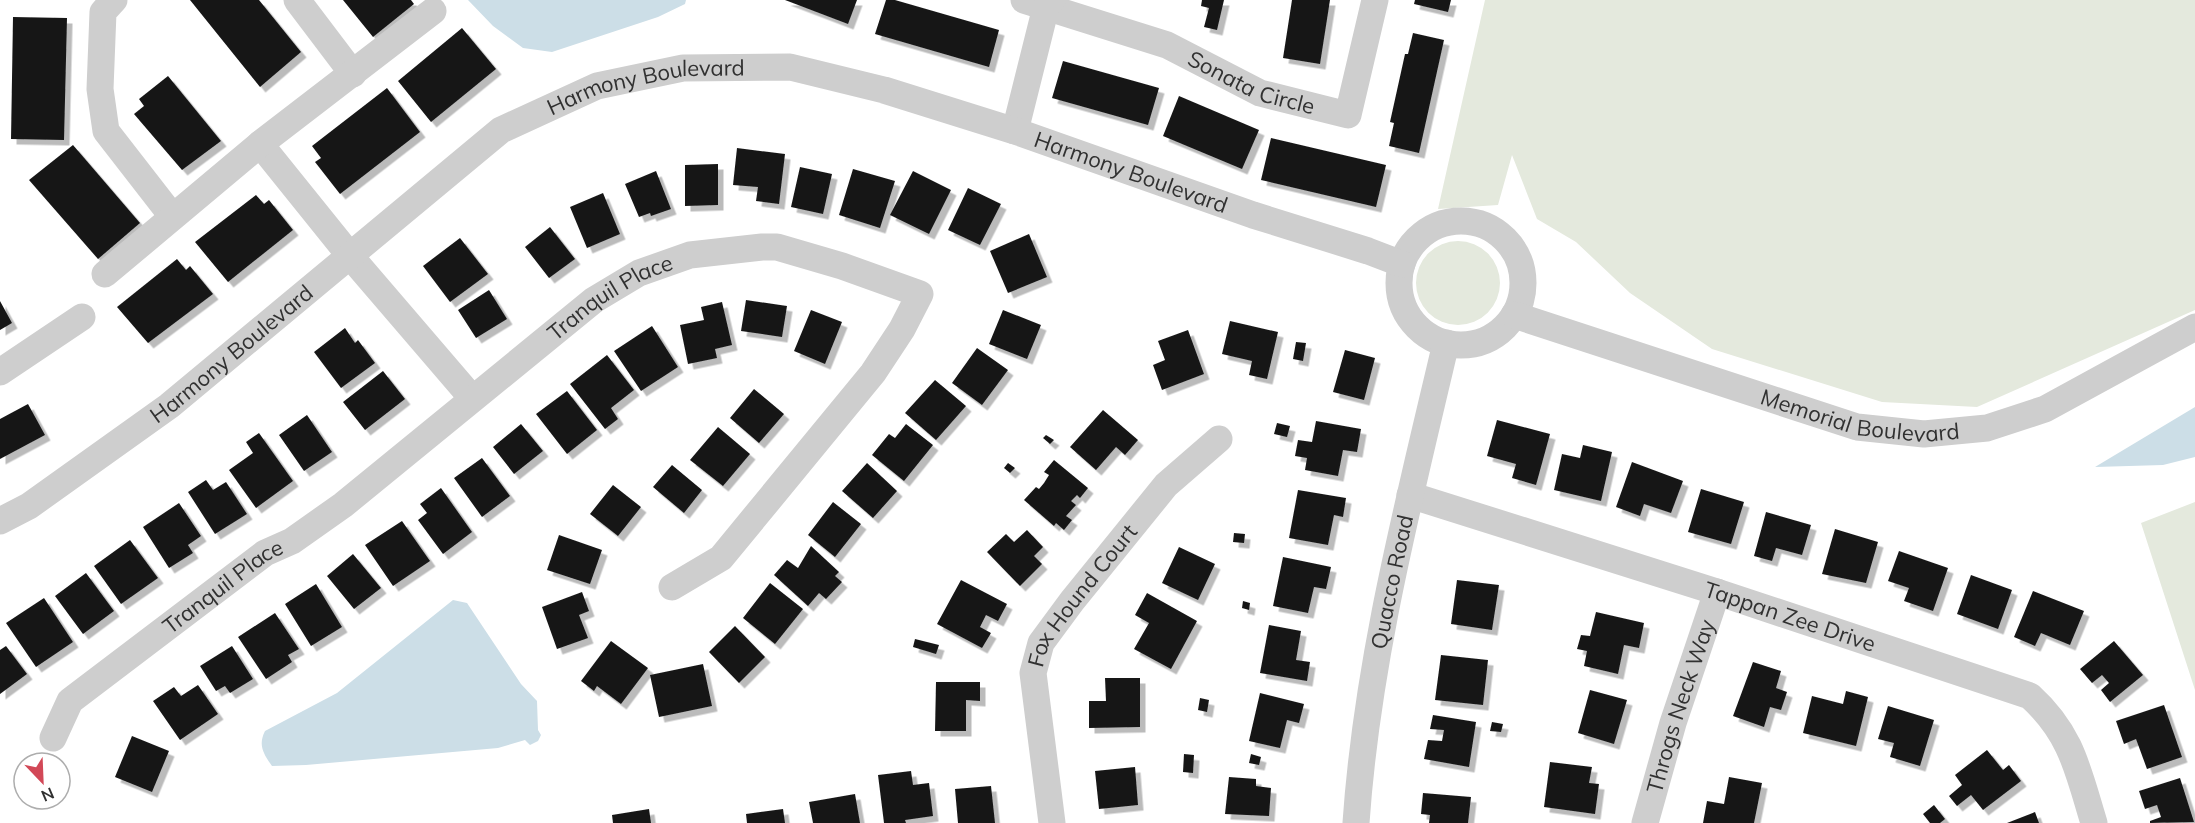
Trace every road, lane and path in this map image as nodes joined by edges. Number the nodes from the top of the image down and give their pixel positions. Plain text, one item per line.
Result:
1 (114, 0) edge
2 (297, 0) edge
3 (1375, 0) edge
4 (1040, 2) edge
5 (433, 11) dead end
6 (353, 74) junction
7 (1015, 131) junction
8 (260, 144) junction
9 (172, 216) junction
10 (351, 256) junction
11 (1402, 264) junction
12 (105, 274) dead end
13 (1514, 315) junction
14 (82, 317) dead end
15 (2195, 327) edge
16 (1446, 344) junction
17 (0, 372) edge
18 (472, 398) junction
19 (1219, 439) dead end
20 (1410, 495) junction
21 (0, 521) edge
22 (672, 587) dead end
23 (1717, 592) junction
24 (52, 738) dead end
25 (1052, 823) edge
26 (1356, 823) edge
27 (1645, 823) edge
28 (2094, 823) edge

1 - 9 street
2 - 6 street
3 - 4 street, Sonata Circle
4 - 7 street
5 - 6 street
6 - 8 street
7 - 10 street, Harmony Boulevard
7 - 11 street, Harmony Boulevard
8 - 9 street
8 - 10 street
9 - 12 street
10 - 18 street
10 - 21 street, Harmony Boulevard
11 - 13 street
11 - 16 street
13 - 15 street, Memorial Boulevard
13 - 16 street
14 - 17 street
16 - 20 street, Quacco Road
18 - 22 street, Tranquil Place
18 - 24 street, Tranquil Place
19 - 25 street, Fox Hound Court
20 - 23 street, Tappan Zee Drive
20 - 26 street, Quacco Road
23 - 27 street, Throgs Neck Way
23 - 28 street, Tappan Zee Drive

